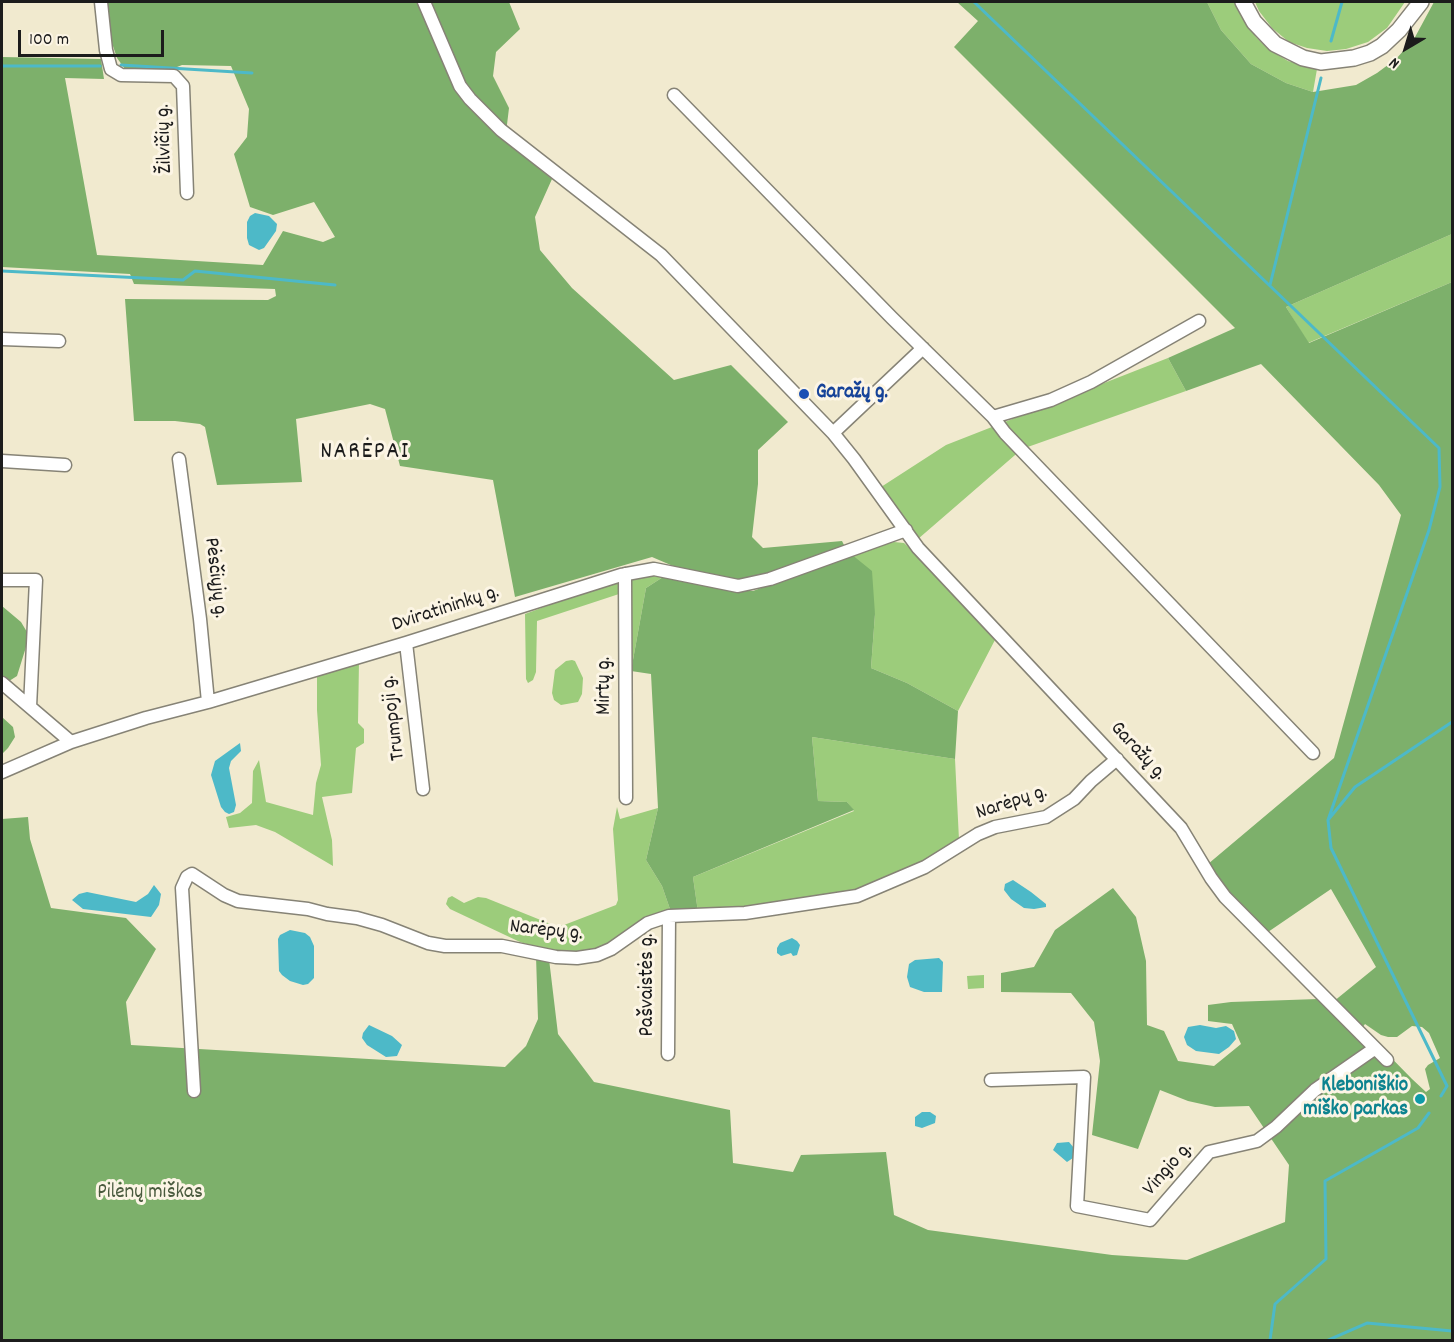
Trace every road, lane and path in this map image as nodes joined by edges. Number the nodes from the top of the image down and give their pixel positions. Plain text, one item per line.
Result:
1 (101, 2) edge
2 (424, 2) edge
3 (1243, 2) edge
4 (1411, 2) edge
5 (1421, 2) edge
6 (1410, 17) junction
7 (674, 95) dead end
8 (187, 193) dead end
9 (1199, 321) dead end
10 (2, 339) edge
11 (59, 341) dead end
12 (923, 348) junction
13 (993, 417) junction
14 (833, 433) junction
15 (179, 459) dead end
16 (2, 461) edge
17 (65, 465) dead end
18 (906, 530) junction
19 (625, 574) junction
20 (2, 580) edge
21 (406, 643) junction
22 (2, 683) edge
23 (208, 702) junction
24 (30, 707) junction
25 (71, 742) junction
26 (1313, 753) dead end
27 (1117, 759) junction
28 (2, 772) edge
29 (423, 789) dead end
30 (626, 798) dead end
31 (669, 916) junction
32 (1374, 1048) junction
33 (668, 1054) dead end
34 (1387, 1060) dead end
35 (991, 1080) dead end
36 (194, 1092) dead end

1 - 8 street, Žilvičių g.
2 - 14 street, Garažų g.
3 - 6 main road
4 - 6 main road
5 - 6 main road
7 - 12 street
9 - 13 street
10 - 11 street
12 - 13 street
12 - 14 street
13 - 26 street
14 - 18 street, Garažų g.
15 - 23 street, Pėsčiųjų g.
16 - 17 street
18 - 19 street, Dviratininkų g.
18 - 27 street, Garažų g.
19 - 21 street, Dviratininkų g.
19 - 30 street, Mirtų g.
20 - 24 street
21 - 23 street, Dviratininkų g.
21 - 29 street, Trumpoji g.
22 - 24 street
23 - 25 street, Dviratininkų g.
24 - 25 street
25 - 28 street, Dviratininkų g.
27 - 31 street, Narėpų g.
27 - 32 street, Garažų g.
31 - 33 street, Pašvaistės g.
31 - 36 street, Narėpų g.
32 - 34 street, Garažų g.
32 - 35 street, Vingio g.

